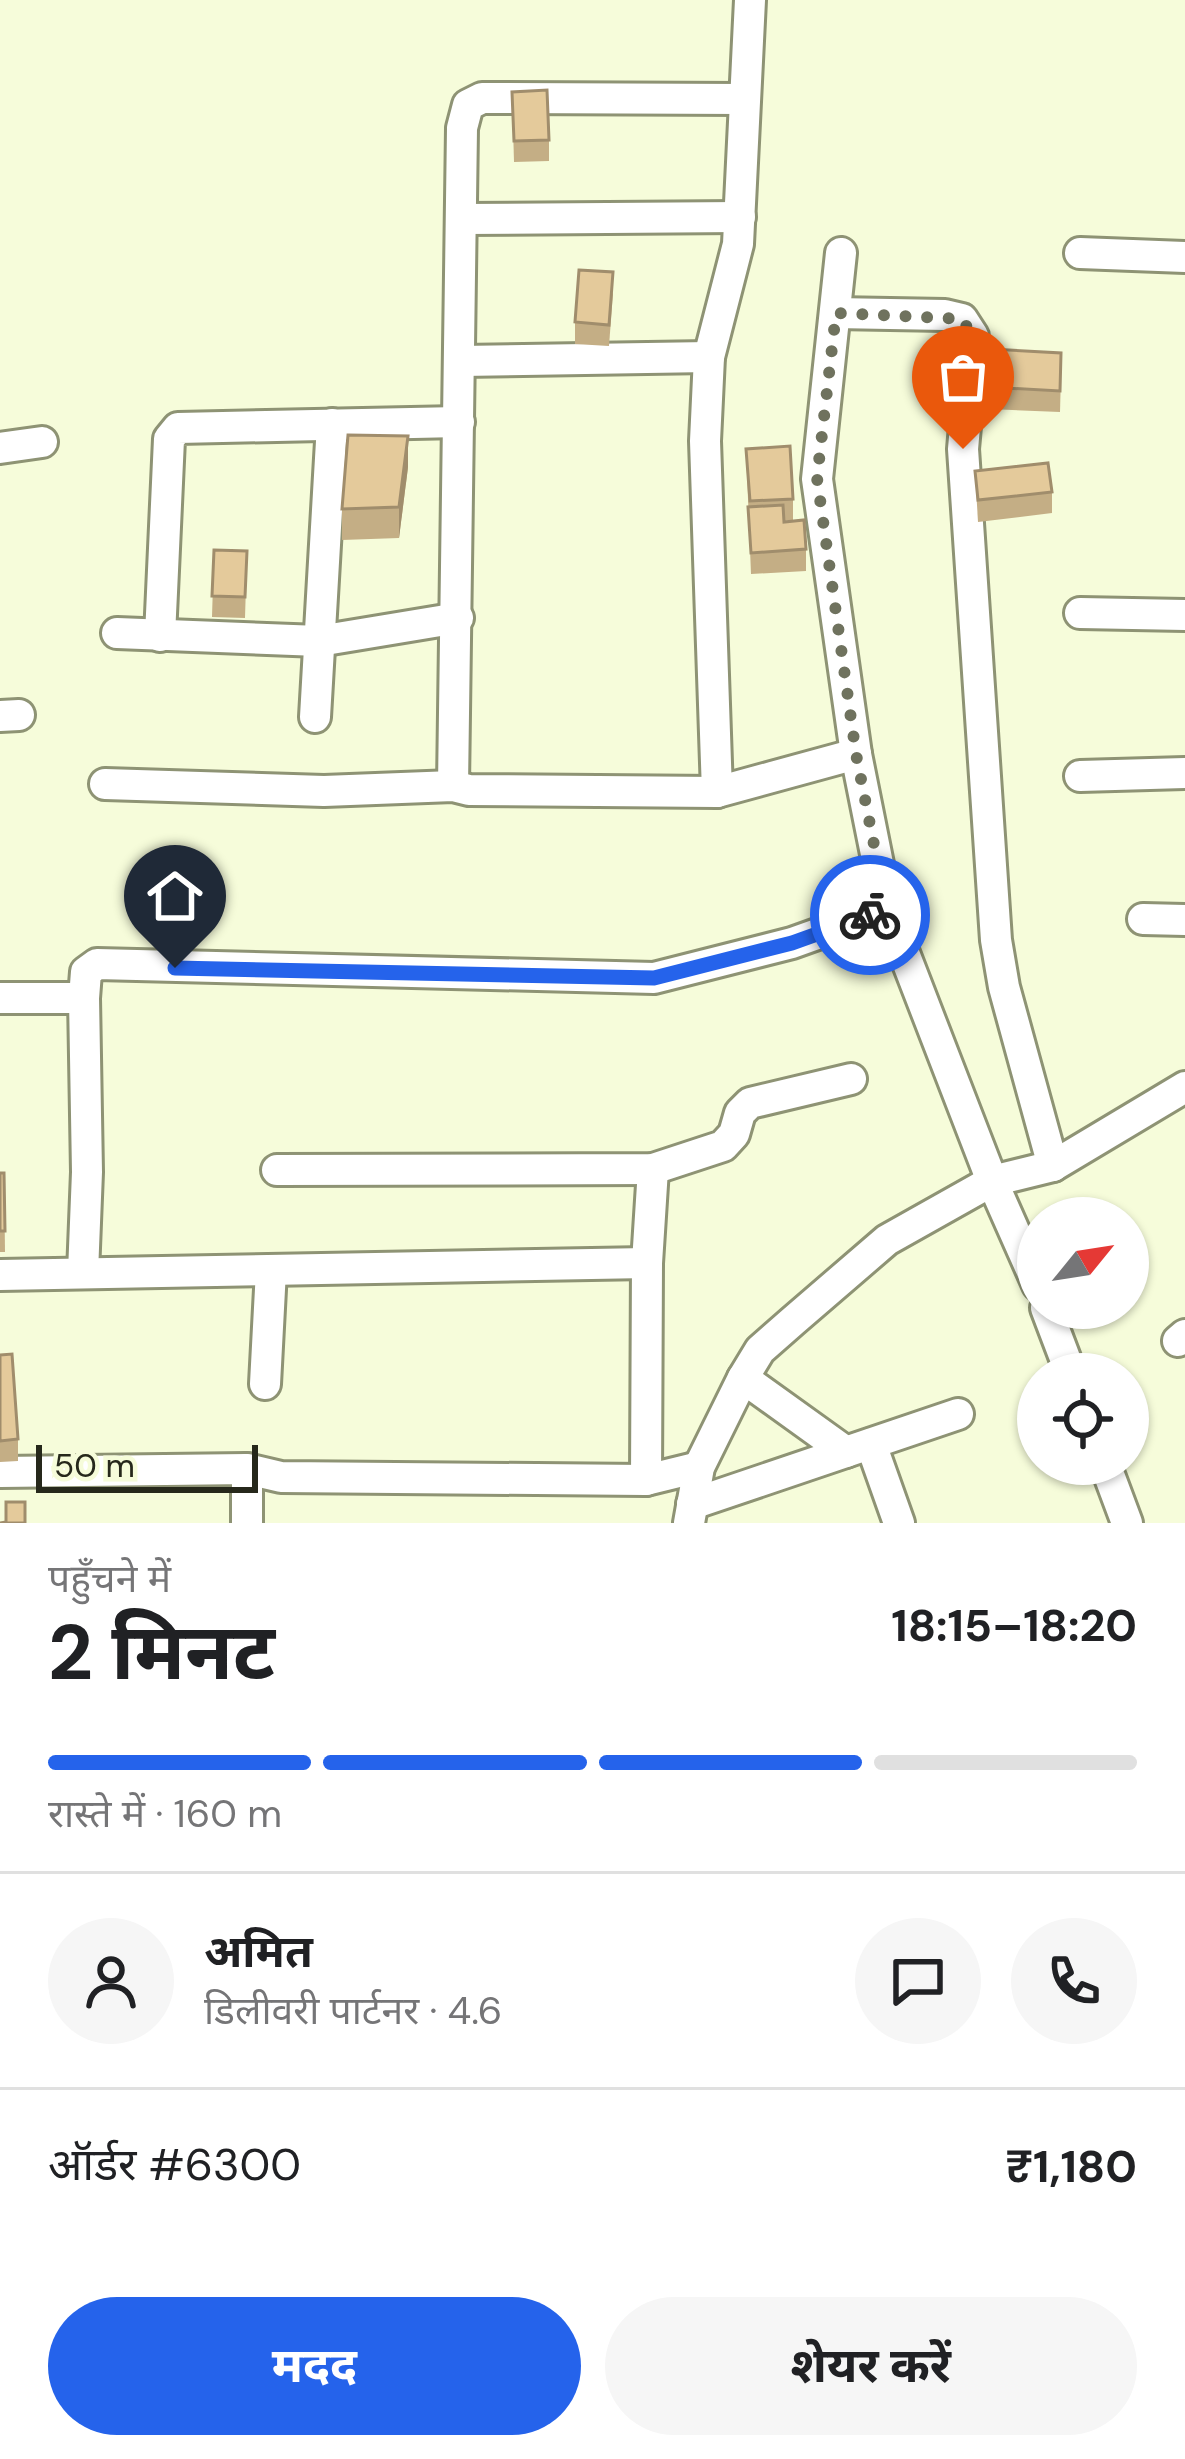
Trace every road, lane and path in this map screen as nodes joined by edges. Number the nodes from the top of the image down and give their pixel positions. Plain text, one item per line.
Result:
1 (750, 0) edge
2 (744, 99) junction
3 (740, 217) junction
4 (462, 219) junction
5 (841, 253) dead end
6 (1080, 253) dead end
7 (1185, 257) edge
8 (836, 313) junction
9 (709, 357) junction
10 (461, 361) junction
11 (459, 422) junction
12 (332, 424) junction
13 (42, 442) dead end
14 (0, 448) edge
15 (1080, 613) dead end
16 (1185, 615) edge
17 (458, 618) junction
18 (118, 634) dead end
19 (160, 636) junction
20 (320, 641) junction
21 (315, 717) dead end
22 (856, 754) junction
23 (1185, 773) edge
24 (1079, 776) dead end
25 (105, 784) dead end
26 (453, 786) junction
27 (716, 792) junction
28 (887, 910) junction
29 (1143, 919) dead end
30 (1185, 920) edge
31 (0, 998) edge
32 (84, 998) junction
33 (851, 1079) dead end
34 (1185, 1087) edge
35 (1053, 1166) junction
36 (653, 1169) junction
37 (277, 1170) dead end
38 (992, 1181) junction
39 (1017, 1231) edge
40 (647, 1263) junction
41 (271, 1270) junction
42 (83, 1273) junction
43 (0, 1275) edge
44 (743, 1378) junction
45 (265, 1384) dead end
46 (958, 1414) dead end
47 (858, 1448) junction
48 (700, 1467) junction
49 (247, 1469) junction
50 (0, 1472) edge
51 (646, 1480) junction
52 (1113, 1485) edge
53 (691, 1513) edge
54 (247, 1523) edge
55 (899, 1523) edge
56 (1127, 1523) edge

1 - 2 street
2 - 3 street
2 - 4 street
3 - 4 street
3 - 9 street
4 - 10 street
5 - 8 street
6 - 7 street
8 - 22 street
8 - 35 street
9 - 10 street
9 - 27 street
10 - 11 street
11 - 12 street
11 - 17 street
12 - 19 street
12 - 20 street
13 - 14 street
15 - 16 street
17 - 20 street
17 - 26 street
18 - 19 street
19 - 20 street
20 - 21 street
22 - 27 street
22 - 28 street
23 - 24 street
25 - 26 street
26 - 27 street
28 - 32 street
28 - 38 street
29 - 30 street
31 - 32 street
32 - 42 street
33 - 36 street
34 - 35 street
35 - 38 street
36 - 37 street
36 - 40 street
38 - 39 street
38 - 44 street
40 - 41 street
40 - 51 street
41 - 42 street
41 - 45 street
42 - 43 street
44 - 47 street
44 - 48 street
46 - 47 street
47 - 53 street
47 - 55 street
48 - 51 street
48 - 53 street
49 - 50 street
49 - 51 street
49 - 54 street
52 - 56 street

